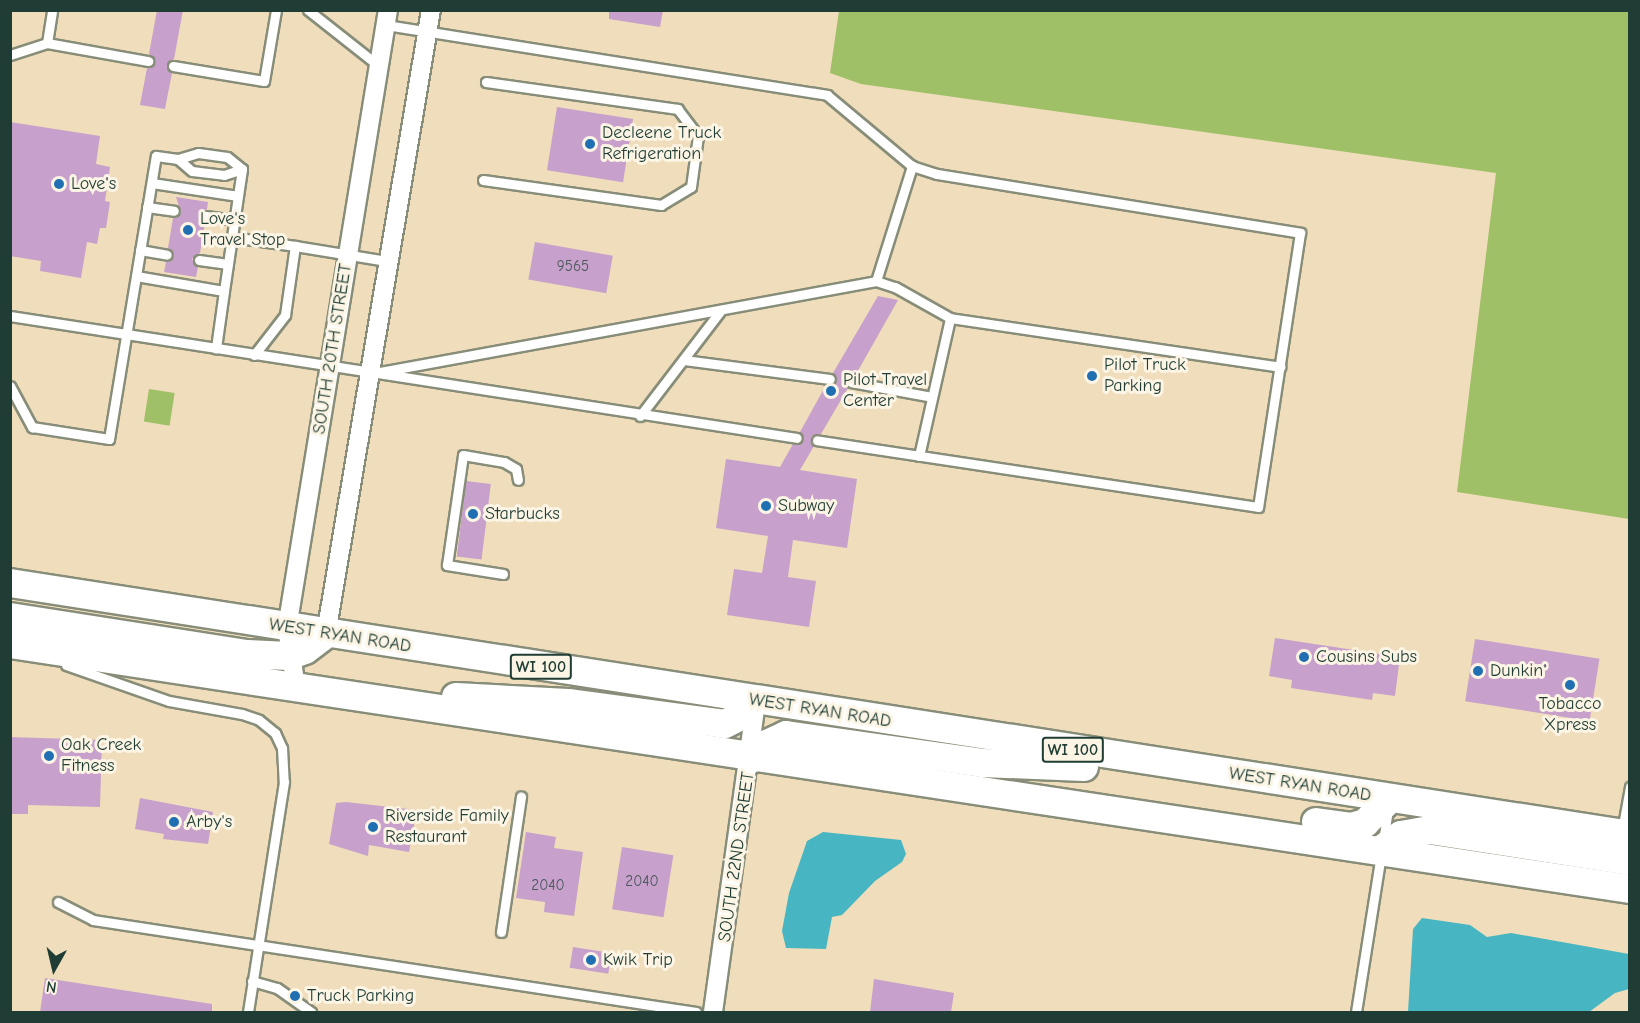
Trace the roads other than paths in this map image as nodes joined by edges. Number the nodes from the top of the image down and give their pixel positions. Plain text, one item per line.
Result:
1 (52, 10) edge
2 (276, 10) edge
3 (309, 10) edge
4 (431, 10) edge
5 (387, 18) edge
6 (427, 32) junction
7 (47, 43) junction
8 (10, 55) edge
9 (148, 61) dead end
10 (173, 66) dead end
11 (379, 66) junction
12 (486, 82) dead end
13 (178, 159) junction
14 (912, 166) junction
15 (242, 169) junction
16 (483, 180) dead end
17 (152, 183) junction
18 (238, 196) junction
19 (147, 207) junction
20 (174, 211) dead end
21 (206, 216) dead end
22 (234, 220) junction
23 (232, 237) junction
24 (295, 246) junction
25 (140, 250) junction
26 (347, 254) junction
27 (167, 255) dead end
28 (199, 260) dead end
29 (387, 261) junction
30 (228, 264) junction
31 (136, 276) junction
32 (876, 281) junction
33 (224, 291) junction
34 (721, 310) junction
35 (10, 316) edge
36 (950, 318) junction
37 (126, 334) junction
38 (216, 348) junction
39 (254, 355) junction
40 (684, 360) junction
41 (331, 367) junction
42 (1280, 367) junction
43 (369, 374) junction
44 (830, 379) dead end
45 (851, 382) dead end
46 (10, 386) edge
47 (932, 397) junction
48 (640, 416) junction
49 (796, 438) dead end
50 (817, 440) dead end
51 (919, 456) junction
52 (518, 480) dead end
53 (503, 574) dead end
54 (10, 584) edge
55 (10, 617) edge
56 (326, 634) junction
57 (288, 642) junction
58 (10, 644) edge
59 (296, 688) junction
60 (756, 701) junction
61 (395, 704) junction
62 (751, 759) junction
63 (1164, 764) junction
64 (1629, 787) edge
65 (521, 796) dead end
66 (1390, 799) junction
67 (1138, 815) junction
68 (1626, 834) edge
69 (1382, 850) junction
70 (1629, 861) edge
71 (1629, 889) edge
72 (58, 902) dead end
73 (501, 932) dead end
74 (257, 943) junction
75 (252, 981) junction
76 (248, 1012) edge
77 (311, 1012) edge
78 (696, 1012) edge
79 (713, 1012) edge
80 (1356, 1012) edge

1 - 7 lane
2 - 10 lane
3 - 11 lane
4 - 6 street
5 - 6 lane
5 - 11 street, SOUTH 20TH STREET
6 - 14 lane
6 - 29 street
7 - 8 lane
7 - 9 lane
11 - 26 street, SOUTH 20TH STREET
12 - 16 lane
13 - 15 lane
13 - 15 lane
13 - 17 lane
14 - 32 lane
14 - 42 lane
15 - 18 lane
17 - 18 lane
17 - 19 lane
18 - 22 lane
19 - 20 lane
19 - 25 lane
21 - 22 lane
22 - 23 lane
23 - 24 lane
23 - 30 lane
24 - 26 lane
24 - 39 lane
25 - 27 lane
25 - 31 lane
26 - 29 lane
26 - 41 street, SOUTH 20TH STREET
28 - 30 lane
29 - 43 street
30 - 33 lane
31 - 33 lane
31 - 37 lane
32 - 34 lane
32 - 36 lane
33 - 38 lane
34 - 40 lane
34 - 43 lane
35 - 37 lane
36 - 42 lane
36 - 47 lane
37 - 38 lane
37 - 46 lane
38 - 39 lane
39 - 41 lane
40 - 44 lane
40 - 48 lane
41 - 43 lane
41 - 57 street, SOUTH 20TH STREET
42 - 51 lane
43 - 48 lane
43 - 56 street
45 - 47 lane
47 - 51 lane
48 - 49 lane
50 - 51 lane
52 - 53 lane
54 - 57 main road, WEST RYAN ROAD
55 - 57 main road
56 - 57 main road
56 - 60 main road, WEST RYAN ROAD / WI 100
57 - 59 street, SOUTH 20TH STREET
58 - 59 main road
58 - 74 lane
59 - 61 main road
60 - 61 main road
60 - 62 street, SOUTH 22ND STREET
60 - 63 main road, WEST RYAN ROAD / WI 100
61 - 62 main road
62 - 63 main road
62 - 67 main road
62 - 79 street, SOUTH 22ND STREET
63 - 66 main road, WEST RYAN ROAD / WI 100
64 - 68 lane
65 - 73 lane
66 - 67 main road
66 - 68 main road, WEST RYAN ROAD / WI 100
66 - 69 lane
67 - 69 main road
69 - 70 main road
69 - 71 main road
69 - 80 lane
72 - 74 lane
74 - 75 lane
74 - 78 lane
75 - 76 lane
75 - 77 lane

